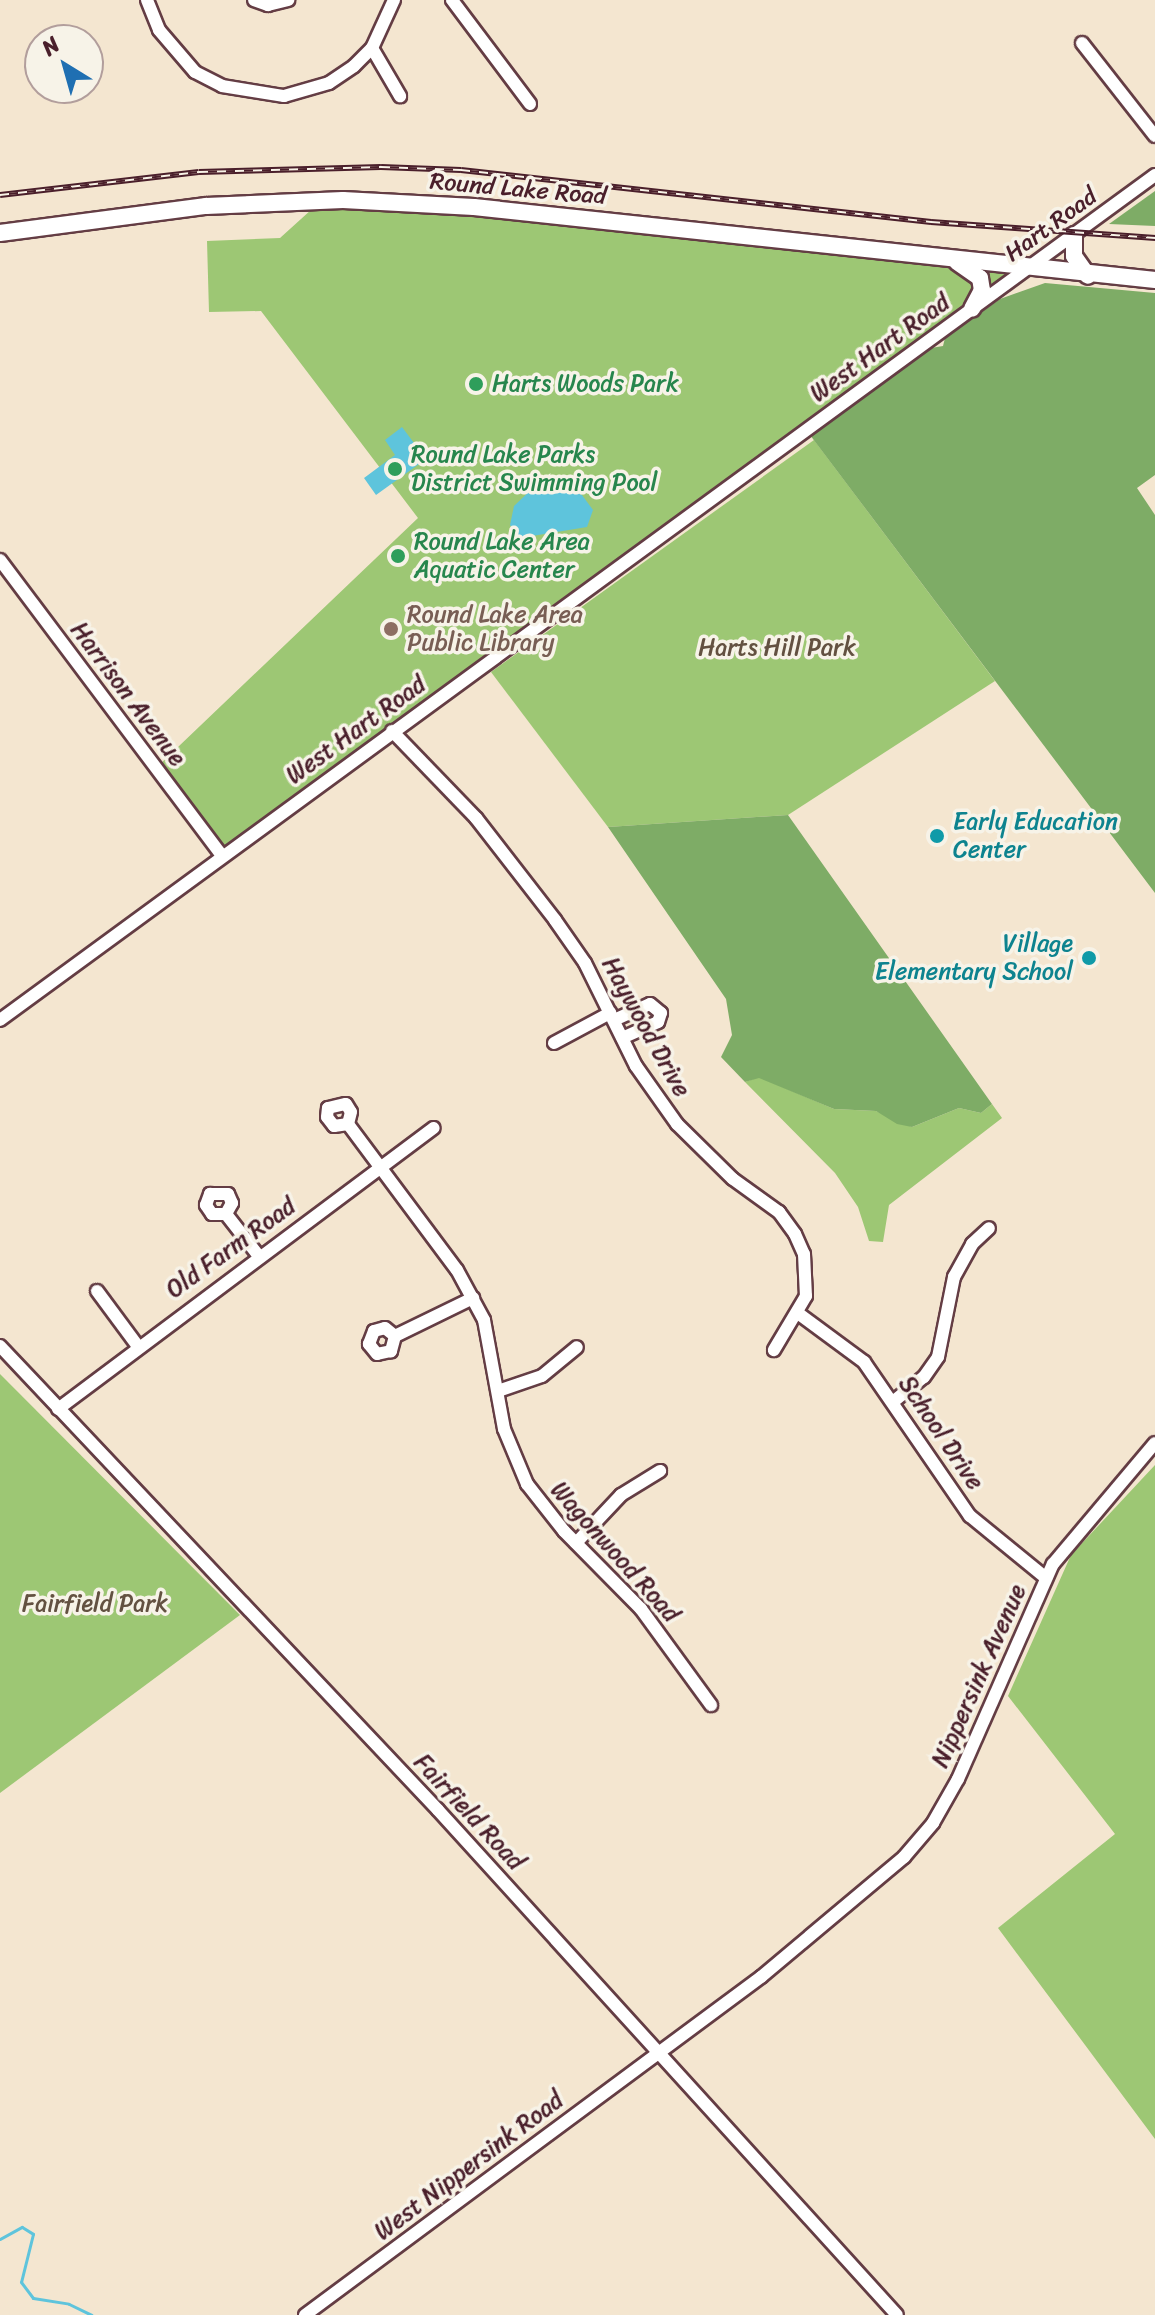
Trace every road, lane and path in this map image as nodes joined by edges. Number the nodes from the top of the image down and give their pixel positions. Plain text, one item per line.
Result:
1 (147, 0) edge
2 (254, 0) edge
3 (288, 0) edge
4 (394, 0) edge
5 (452, 0) edge
6 (1082, 43) dead end
7 (372, 48) junction
8 (400, 96) dead end
9 (530, 104) dead end
10 (1155, 136) edge
11 (1155, 175) edge
12 (0, 233) edge
13 (1074, 235) junction
14 (948, 258) junction
15 (1031, 267) junction
16 (1088, 276) junction
17 (1155, 280) edge
18 (972, 309) junction
19 (0, 560) edge
20 (392, 731) junction
21 (221, 854) junction
22 (612, 1017) junction
23 (0, 1020) edge
24 (622, 1038) junction
25 (554, 1043) dead end
26 (348, 1124) dead end
27 (434, 1128) dead end
28 (380, 1167) junction
29 (226, 1214) dead end
30 (989, 1228) dead end
31 (258, 1255) junction
32 (97, 1291) dead end
33 (473, 1298) junction
34 (799, 1314) junction
35 (395, 1336) dead end
36 (137, 1345) junction
37 (0, 1346) edge
38 (577, 1347) dead end
39 (774, 1350) dead end
40 (498, 1391) junction
41 (894, 1401) junction
42 (58, 1409) junction
43 (1155, 1443) edge
44 (660, 1471) dead end
45 (576, 1543) junction
46 (1046, 1578) junction
47 (711, 1705) dead end
48 (659, 2052) junction
49 (305, 2315) edge
50 (897, 2315) edge

1 - 7 street
2 - 3 street
4 - 7 street
5 - 9 street
6 - 10 street
7 - 8 street
11 - 13 street, Hart Road
12 - 14 main road, Round Lake Road
13 - 15 street, Hart Road
13 - 16 main road
14 - 15 main road, Round Lake Road
14 - 18 main road
15 - 16 main road, Round Lake Road
15 - 18 street, Hart Road
16 - 17 main road, Round Lake Road
18 - 20 street, West Hart Road
19 - 21 street, Harrison Avenue
20 - 21 street, West Hart Road
20 - 22 street, Haywood Drive
21 - 23 street, West Hart Road
22 - 24 street, Haywood Drive
22 - 24 street
22 - 25 street
24 - 34 street, Haywood Drive
26 - 28 street, Wagonwood Road
27 - 28 street, Old Farm Road
28 - 31 street, Old Farm Road
28 - 33 street, Wagonwood Road
29 - 31 street
30 - 41 street
31 - 36 street, Old Farm Road
32 - 36 street
33 - 35 street
33 - 40 street, Wagonwood Road
34 - 39 street, Haywood Drive
34 - 41 street, School Drive
36 - 42 street, Old Farm Road
37 - 42 street, Fairfield Road
38 - 40 street
40 - 45 street, Wagonwood Road
41 - 46 street, School Drive
42 - 48 street, Fairfield Road
43 - 46 street, Nippersink Avenue
44 - 45 street
45 - 47 street, Wagonwood Road
46 - 48 street, Nippersink Avenue
48 - 49 street, West Nippersink Road
48 - 50 street, Fairfield Road

